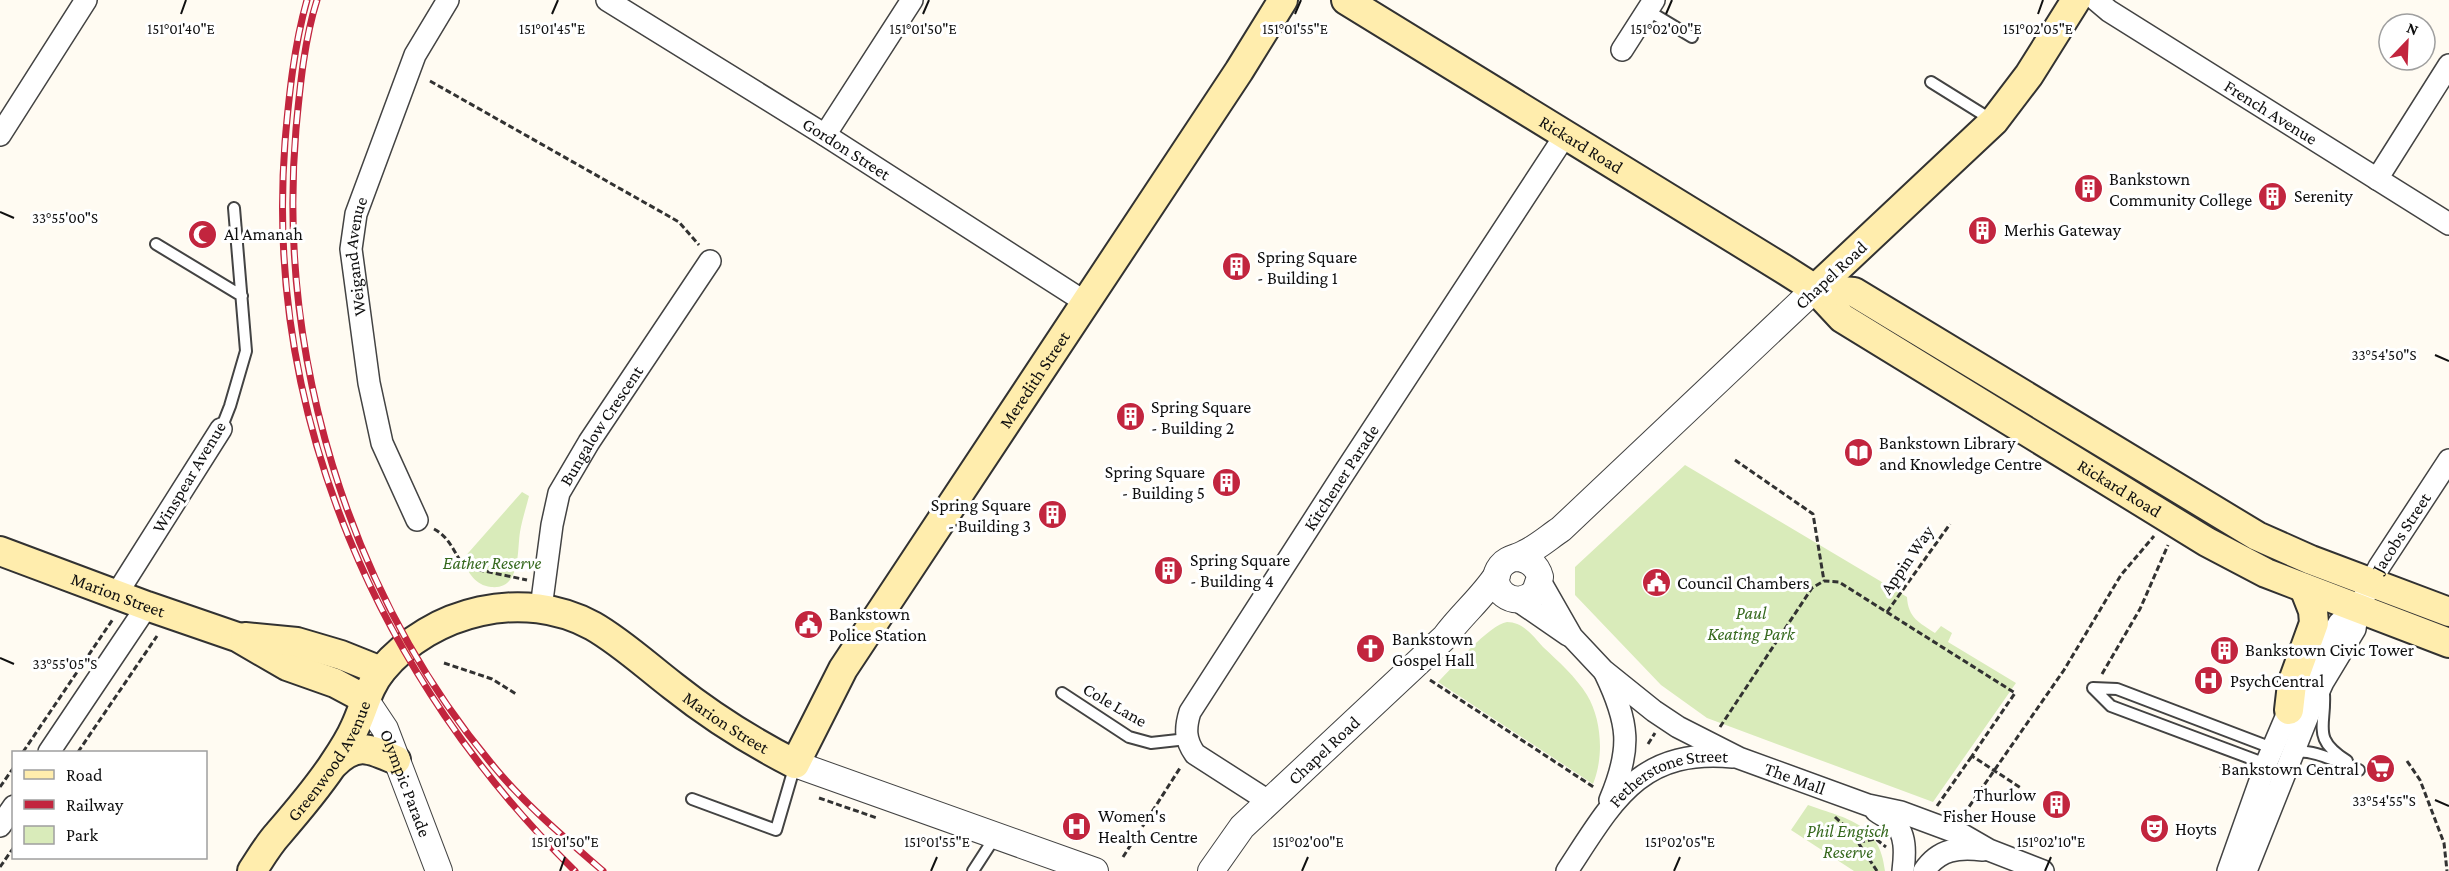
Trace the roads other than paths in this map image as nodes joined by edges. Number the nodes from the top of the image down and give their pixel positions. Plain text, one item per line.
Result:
1 (86, 0) edge
2 (448, 0) edge
3 (912, 0) edge
4 (1283, 0) edge
5 (1346, 0) edge
6 (2076, 0) edge
7 (2096, 0) edge
8 (614, 2) edge
9 (1651, 5) edge
10 (1692, 37) dead end
11 (1622, 50) dead end
12 (2449, 64) edge
13 (1931, 82) dead end
14 (1994, 121) junction
15 (1566, 134) junction
16 (0, 135) edge
17 (825, 135) junction
18 (2377, 179) junction
19 (234, 208) dead end
20 (2449, 224) edge
21 (156, 244) dead end
22 (710, 261) road end
23 (1815, 289) junction
24 (242, 296) junction
25 (1085, 302) junction
26 (221, 429) joint
27 (2449, 460) edge
28 (417, 520) road end
29 (1561, 529) junction
30 (0, 551) edge
31 (1515, 558) junction
32 (1497, 575) junction
33 (1540, 579) junction
34 (2371, 582) junction
35 (2304, 588) junction
36 (1515, 600) junction
37 (147, 606) junction
38 (114, 607) junction
39 (541, 608) junction
40 (2358, 609) junction
41 (2449, 612) edge
42 (237, 637) junction
43 (1445, 637) junction
44 (1572, 637) junction
45 (2449, 644) edge
46 (1603, 670) junction
47 (381, 671) junction
48 (2323, 682) junction
49 (1062, 693) dead end
50 (365, 699) junction
51 (2289, 710) junction
52 (1187, 739) junction
53 (50, 751) edge
54 (2294, 751) junction
55 (2269, 756) junction
56 (1739, 758) junction
57 (396, 760) junction
58 (795, 764) junction
59 (331, 767) junction
60 (692, 799) dead end
61 (1268, 801) junction
62 (2254, 802) junction
63 (1868, 806) junction
64 (12, 809) edge
65 (1604, 815) junction
66 (0, 826) edge
67 (277, 834) junction
68 (995, 837) junction
69 (1989, 850) junction
70 (252, 871) edge
71 (439, 871) edge
72 (973, 871) edge
73 (1095, 871) edge
74 (1211, 871) edge
75 (1568, 871) edge
76 (1903, 871) edge
77 (1924, 871) edge
78 (2043, 871) edge
79 (2228, 871) edge
80 (2246, 871) edge

1 - 16 street
2 - 28 street, Weigand Avenue
3 - 17 street
4 - 25 main road, Meredith Street
5 - 15 main road, Rickard Road
6 - 14 main road, Chapel Road
7 - 18 street, French Avenue
8 - 17 street, Gordon Street
9 - 10 lane
9 - 11 street
12 - 18 street
13 - 14 lane
14 - 23 main road, Chapel Road
15 - 23 main road, Rickard Road
15 - 52 street, Kitchener Parade
17 - 25 street, Gordon Street
18 - 20 street, French Avenue
19 - 24 lane
21 - 24 lane
22 - 39 street, Bungalow Crescent
23 - 29 street, Chapel Road
23 - 34 main road, Rickard Road
23 - 35 main road, Rickard Road
24 - 26 lane, Winspear Avenue
25 - 58 main road, Meredith Street
26 - 38 street, Winspear Avenue
27 - 34 street, Jacobs Street
29 - 31 street, Chapel Road
29 - 33 street, Chapel Road
30 - 38 main road, Marion Street
31 - 32 street
31 - 33 street
32 - 36 street
32 - 43 street, Chapel Road
33 - 36 street
33 - 44 street, The Mall
34 - 40 street, Jacobs Street
34 - 41 main road, Rickard Road
35 - 40 main road, Rickard Road
35 - 51 main road
36 - 43 street, Chapel Road
36 - 44 street, The Mall
37 - 38 main road, Marion Street
37 - 42 main road, Marion Street
37 - 53 street
39 - 47 main road, Marion Street
39 - 58 main road, Marion Street
40 - 45 main road, Rickard Road
40 - 48 street, Jacobs Street
40 - 51 street, Jacobs Street
42 - 47 main road, Marion Street
42 - 50 main road, Marion Street
43 - 61 street, Chapel Road
44 - 46 street, The Mall
46 - 56 street, The Mall
46 - 65 street, Fetherstone Street
47 - 50 main road, Marion Street
48 - 54 street, Jacobs Street
48 - 54 lane
49 - 52 lane, Cole Lane
50 - 57 street, Olympic Parade
50 - 59 main road, Greenwood Avenue
50 - 67 main road, Greenwood Avenue
51 - 55 street, Jacobs Street
52 - 61 street
54 - 62 lane
54 - 80 street, Jacobs Street
55 - 55 lane
55 - 62 street, Jacobs Street
56 - 63 street, The Mall
56 - 65 street, Fetherstone Street
57 - 59 main road
57 - 71 street, Olympic Parade
58 - 60 lane
58 - 68 street, Marion Street
59 - 67 main road, Greenwood Avenue
61 - 74 street, Chapel Road
62 - 79 street, Jacobs Street
63 - 69 street, The Mall
63 - 76 street
64 - 66 street
65 - 75 street, Fetherstone Street
67 - 70 main road, Greenwood Avenue
68 - 72 lane
68 - 73 street, Marion Street
69 - 77 street
69 - 78 street, The Mall

